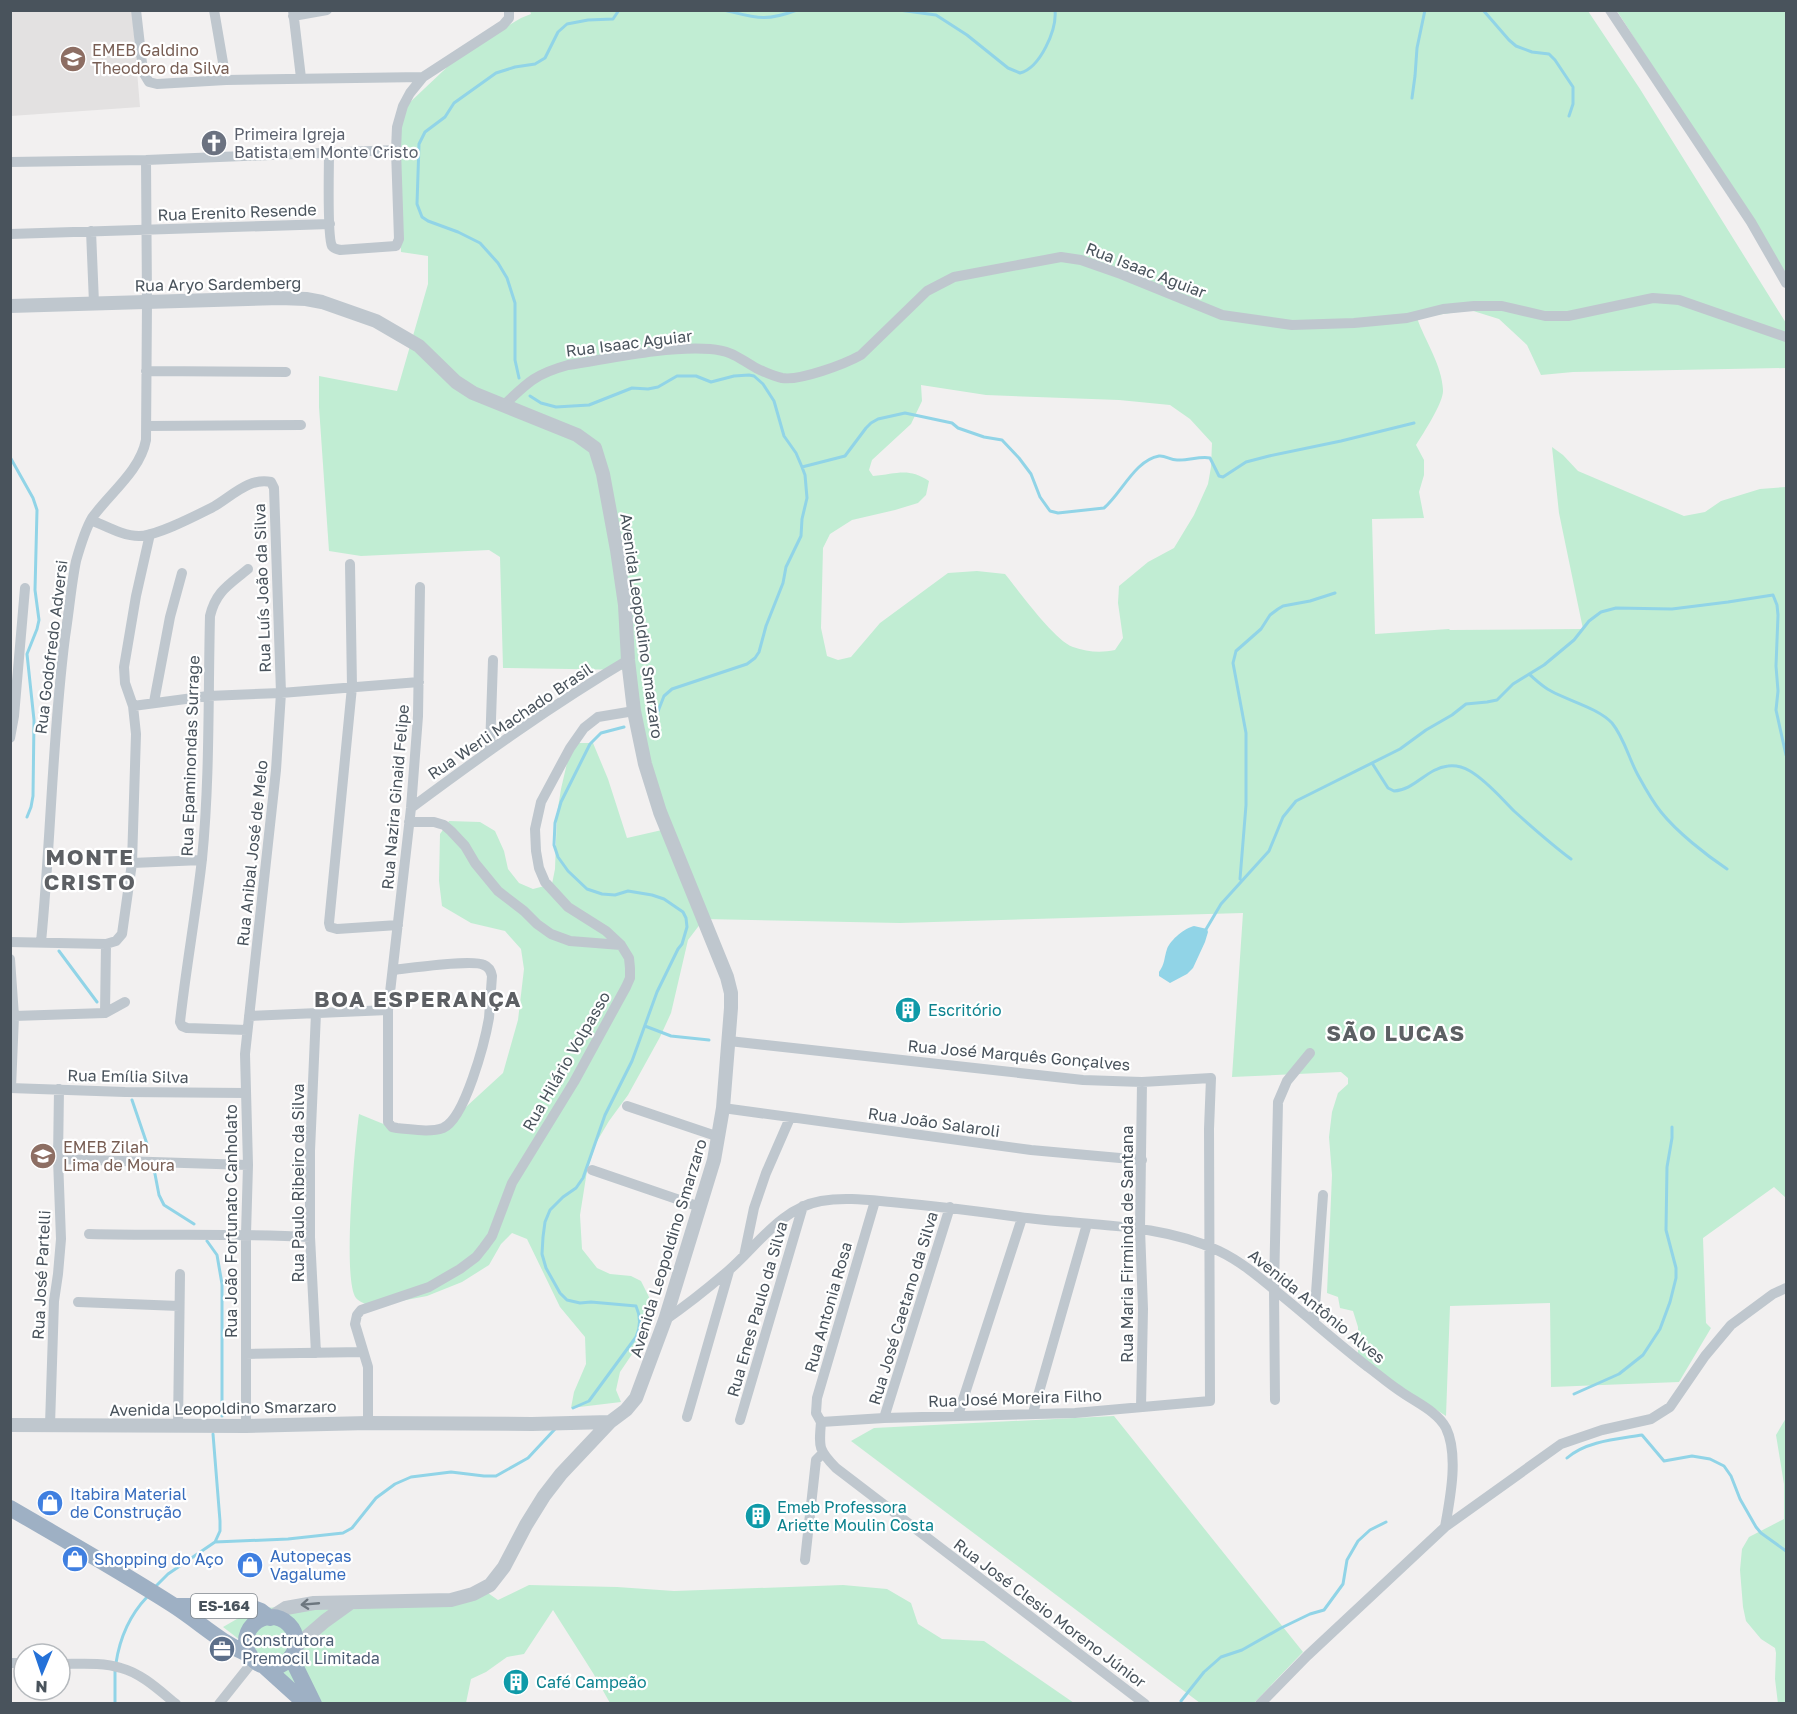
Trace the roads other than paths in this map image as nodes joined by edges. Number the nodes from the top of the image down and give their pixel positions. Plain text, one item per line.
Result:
1 (136, 10) edge
2 (214, 10) edge
3 (327, 10) edge
4 (510, 10) edge
5 (1610, 10) edge
6 (293, 13) edge
7 (423, 77) junction
8 (301, 78) junction
9 (226, 80) junction
10 (396, 150) junction
11 (329, 153) junction
12 (146, 160) junction
13 (10, 162) edge
14 (330, 224) junction
15 (146, 230) junction
16 (91, 231) junction
17 (10, 234) edge
18 (1786, 283) edge
19 (147, 300) junction
20 (94, 303) junction
21 (10, 306) edge
22 (1786, 337) edge
23 (146, 371) junction
24 (286, 372) dead end
25 (503, 406) junction
26 (301, 425) dead end
27 (147, 426) junction
28 (91, 520) junction
29 (150, 534) junction
30 (350, 564) dead end
31 (248, 569) dead end
32 (182, 573) dead end
33 (420, 587) dead end
34 (25, 588) dead end
35 (493, 660) dead end
36 (628, 660) junction
37 (419, 682) junction
38 (352, 687) junction
39 (281, 693) junction
40 (208, 696) junction
41 (154, 702) junction
42 (133, 706) junction
43 (634, 711) junction
44 (10, 738) edge
45 (490, 749) junction
46 (411, 808) junction
47 (409, 822) junction
48 (202, 860) junction
49 (132, 863) junction
50 (398, 925) junction
51 (10, 942) edge
52 (41, 942) junction
53 (106, 944) junction
54 (621, 945) junction
55 (10, 959) edge
56 (393, 970) junction
57 (125, 1002) dead end
58 (388, 1010) junction
59 (105, 1013) junction
60 (316, 1013) junction
61 (14, 1016) junction
62 (249, 1016) junction
63 (247, 1030) junction
64 (729, 1041) junction
65 (1310, 1053) dead end
66 (1142, 1082) junction
67 (11, 1088) edge
68 (59, 1089) junction
69 (246, 1093) junction
70 (627, 1106) dead end
71 (723, 1108) junction
72 (790, 1118) junction
73 (719, 1137) junction
74 (58, 1159) junction
75 (1142, 1160) junction
76 (248, 1165) junction
77 (592, 1170) dead end
78 (1323, 1195) dead end
79 (875, 1201) junction
80 (803, 1206) junction
81 (700, 1207) junction
82 (950, 1207) junction
83 (1022, 1218) junction
84 (1087, 1224) junction
85 (1140, 1229) junction
86 (89, 1234) dead end
87 (246, 1234) junction
88 (310, 1236) junction
89 (1209, 1247) junction
90 (744, 1256) junction
91 (729, 1270) junction
92 (180, 1274) dead end
93 (1786, 1288) edge
94 (1274, 1289) junction
95 (78, 1302) dead end
96 (179, 1305) junction
97 (665, 1320) junction
98 (1314, 1321) junction
99 (363, 1352) junction
100 (316, 1353) junction
101 (246, 1354) junction
102 (1275, 1400) dead end
103 (1141, 1407) junction
104 (1034, 1413) junction
105 (958, 1415) junction
106 (687, 1417) dead end
107 (884, 1418) junction
108 (740, 1420) dead end
109 (610, 1422) junction
110 (821, 1422) junction
111 (368, 1423) junction
112 (10, 1425) edge
113 (50, 1425) junction
114 (178, 1426) junction
115 (246, 1426) junction
116 (822, 1454) junction
117 (10, 1508) edge
118 (1445, 1527) junction
119 (805, 1560) dead end
120 (168, 1602) junction
121 (350, 1604) junction
122 (271, 1617) junction
123 (293, 1651) junction
124 (256, 1660) junction
125 (72, 1664) edge
126 (176, 1704) edge
127 (219, 1704) edge
128 (306, 1704) edge
129 (314, 1704) edge
130 (1145, 1704) edge
131 (1260, 1704) edge

1 - 9 street
2 - 9 street
3 - 6 street
4 - 7 street
5 - 18 street
6 - 8 street
7 - 8 street
7 - 10 street
8 - 9 street
10 - 11 street
10 - 14 street
11 - 12 street
11 - 14 street
12 - 13 street
12 - 15 street, Rua Godofredo Adversi
14 - 15 street, Rua Erenito Resende
15 - 16 street, Rua Erenito Resende
15 - 19 street, Rua Godofredo Adversi
16 - 17 street, Rua Erenito Resende
16 - 20 street
19 - 20 street, Rua Aryo Sardemberg
19 - 23 street, Rua Godofredo Adversi
19 - 25 street, Rua Aryo Sardemberg
20 - 21 street, Rua Aryo Sardemberg
22 - 25 street, Rua Isaac Aguiar
23 - 24 street
23 - 27 street, Rua Godofredo Adversi
25 - 36 street, Avenida Leopoldino Smarzaro
26 - 27 street
27 - 28 street, Rua Godofredo Adversi
28 - 29 street
28 - 52 street, Rua Godofredo Adversi
29 - 39 street, Rua Luís João da Silva
29 - 42 street
30 - 38 street
31 - 40 street, Rua Epaminondas Surrage
32 - 41 street
33 - 37 street, Rua Nazira Ginaid Felipe
34 - 44 street
35 - 45 street
36 - 43 street, Avenida Leopoldino Smarzaro
36 - 45 street, Rua Werli Machado Brasil
37 - 38 street
37 - 46 street, Rua Nazira Ginaid Felipe
38 - 39 street
38 - 50 street
39 - 40 street
39 - 62 street, Rua Anibal José de Melo
40 - 41 street
40 - 48 street, Rua Epaminondas Surrage
41 - 42 street
42 - 49 street
43 - 54 street
43 - 64 street, Avenida Leopoldino Smarzaro
45 - 46 street, Rua Werli Machado Brasil
46 - 47 street, Rua Nazira Ginaid Felipe
47 - 50 street, Rua Nazira Ginaid Felipe
47 - 54 street
48 - 49 street
48 - 63 street, Rua Epaminondas Surrage
49 - 53 street
50 - 56 street, Rua Nazira Ginaid Felipe
51 - 52 street
52 - 53 street
53 - 59 street
54 - 99 street, Rua Hilário Volpasso
55 - 61 street
56 - 58 street, Rua Nazira Ginaid Felipe
56 - 58 street, Rua Nazira Ginaid Felipe
57 - 59 street
58 - 60 street
59 - 61 street
60 - 62 street
60 - 88 street, Rua Paulo Ribeiro da Silva
61 - 67 street
62 - 63 street, Rua João Fortunato Canholato
63 - 69 street, Rua João Fortunato Canholato
64 - 66 street, Rua José Marquês Gonçalves
64 - 71 street, Avenida Leopoldino Smarzaro
65 - 94 street
66 - 75 street, Rua Maria Firminda de Santana
66 - 89 street, Rua José Marquês Gonçalves
67 - 68 street, Rua Emília Silva
68 - 69 street, Rua Emília Silva
68 - 74 street, Rua José Partelli
69 - 76 street, Rua João Fortunato Canholato
70 - 73 street
71 - 72 street, Rua João Salaroli
71 - 73 street, Avenida Leopoldino Smarzaro
72 - 75 street, Rua João Salaroli
72 - 90 street
73 - 81 street, Avenida Leopoldino Smarzaro
74 - 76 street
74 - 113 street, Rua José Partelli
75 - 85 street, Rua Maria Firminda de Santana
76 - 87 street, Rua João Fortunato Canholato
77 - 81 street
78 - 98 street
79 - 80 street, Avenida Antônio Alves
79 - 82 street, Avenida Antônio Alves
79 - 110 street, Rua Antonia Rosa
80 - 90 street, Avenida Antônio Alves
80 - 108 street, Rua Enes Paulo da Silva
81 - 97 street, Avenida Leopoldino Smarzaro
82 - 83 street, Avenida Antônio Alves
82 - 107 street, Rua José Caetano da Silva
83 - 84 street, Avenida Antônio Alves
83 - 105 street
84 - 85 street, Avenida Antônio Alves
84 - 104 street
85 - 89 street, Avenida Antônio Alves
85 - 103 street, Rua Maria Firminda de Santana
86 - 87 street
87 - 88 street
87 - 101 street, Rua João Fortunato Canholato
88 - 100 street, Rua Paulo Ribeiro da Silva
89 - 94 street, Avenida Antônio Alves
89 - 103 street, Rua José Moreira Filho
90 - 91 street, Avenida Antônio Alves
91 - 97 street, Avenida Antônio Alves
91 - 106 street
92 - 96 street
93 - 118 street
94 - 98 street, Avenida Antônio Alves
94 - 102 street
95 - 96 street
96 - 114 street
97 - 109 street, Avenida Leopoldino Smarzaro
98 - 118 street, Avenida Antônio Alves
99 - 100 street
99 - 111 street, Rua Hilário Volpasso
100 - 101 street
101 - 115 street, Rua João Fortunato Canholato
103 - 104 street, Rua José Moreira Filho
104 - 105 street, Rua José Moreira Filho
105 - 107 street, Rua José Moreira Filho
107 - 110 street, Rua José Moreira Filho
109 - 111 street, Avenida Leopoldino Smarzaro
109 - 121 street
110 - 116 street
111 - 115 street, Avenida Leopoldino Smarzaro
112 - 113 street, Avenida Leopoldino Smarzaro
113 - 114 street, Avenida Leopoldino Smarzaro
114 - 115 street, Avenida Leopoldino Smarzaro
116 - 119 street
116 - 130 street, Rua José Clesio Moreno Júnior
117 - 120 highway, ES-164
118 - 131 street
120 - 122 highway, ES-164
120 - 124 highway, ES-164
121 -> 122 street
121 - 123 street
122 - 123 highway, ES-164
122 - 124 highway, ES-164
123 - 124 highway
123 - 129 highway, ES-164
124 - 127 street
124 - 128 highway, ES-164
125 - 126 street

